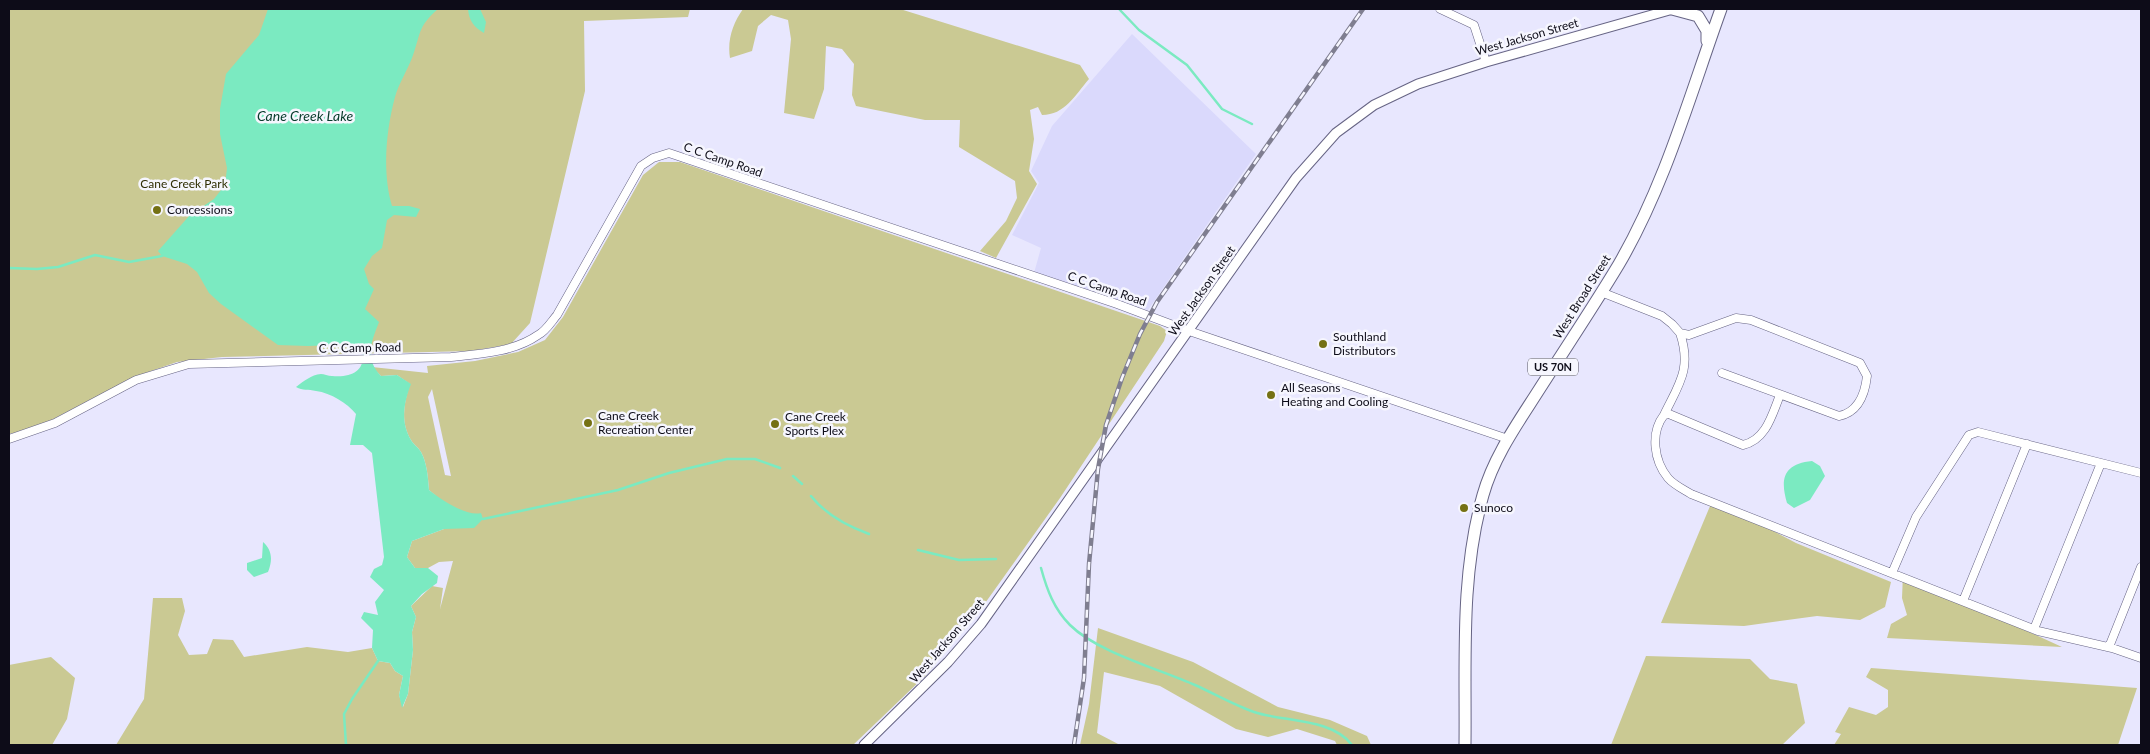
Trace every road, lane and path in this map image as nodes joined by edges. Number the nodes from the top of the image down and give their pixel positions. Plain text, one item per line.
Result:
1 (1440, 9) edge
2 (1672, 9) edge
3 (1721, 9) edge
4 (1707, 48) junction
5 (1486, 62) junction
6 (1601, 292) junction
7 (1189, 331) junction
8 (1680, 333) junction
9 (1722, 373) dead end
10 (1780, 395) junction
11 (1664, 415) junction
12 (9, 439) edge
13 (1508, 439) junction
14 (2027, 444) junction
15 (2101, 463) junction
16 (2141, 473) edge
17 (2141, 567) edge
18 (1892, 573) junction
19 (1963, 601) junction
20 (2034, 629) junction
21 (2109, 647) junction
22 (2141, 658) edge
23 (864, 745) edge
24 (1465, 745) edge

1 - 5 street
2 - 4 main road
2 - 5 street, West Jackson Street
3 - 4 main road, West Broad Street / US 70N
4 - 6 main road, West Broad Street / US 70N
5 - 7 street, West Jackson Street
6 - 8 street
6 - 13 main road, West Broad Street / US 70N
7 - 12 street, C C Camp Road
7 - 13 street, C C Camp Road
7 - 23 street, West Jackson Street
8 - 10 street
8 - 11 street
9 - 10 street
10 - 11 street
11 - 18 street
13 - 24 main road, West Broad Street / US 70N
14 - 15 street
14 - 18 street
14 - 19 street
15 - 16 street
15 - 20 street
17 - 21 street
18 - 19 street
19 - 20 street
20 - 21 street
21 - 22 street

